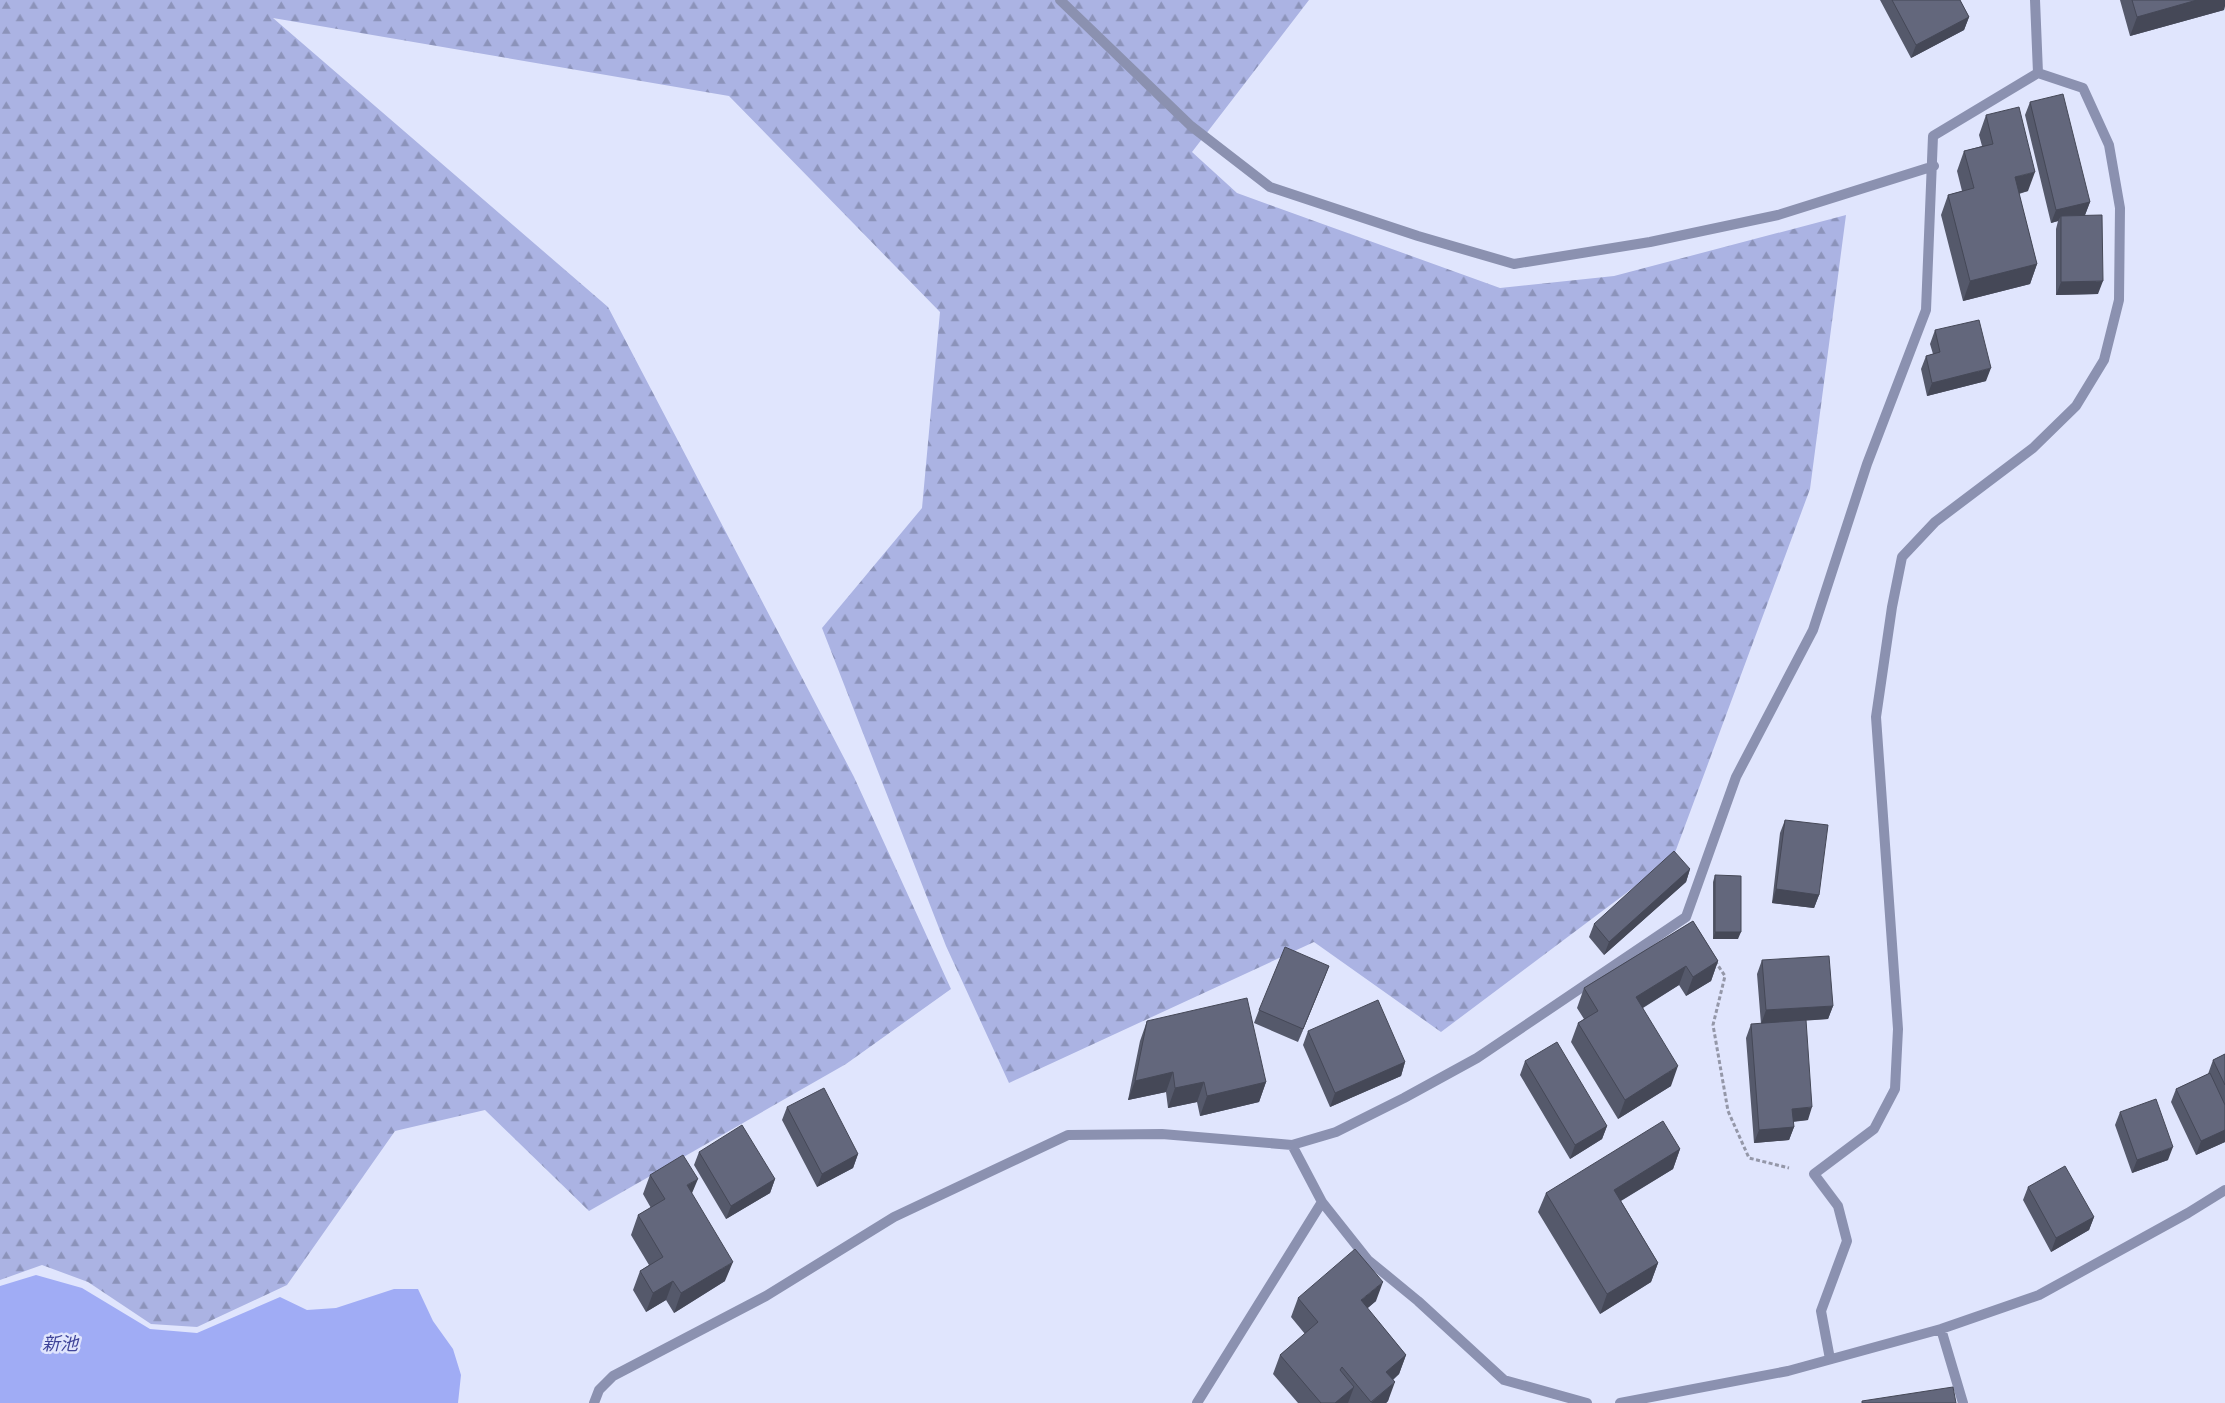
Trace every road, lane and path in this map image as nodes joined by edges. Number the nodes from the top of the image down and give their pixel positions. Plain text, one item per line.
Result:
1 (1060, 0) edge
2 (2035, 0) edge
3 (2038, 73) junction
4 (1934, 166) junction
5 (1710, 954) edge
6 (1292, 1145) junction
7 (1814, 1174) junction
8 (2225, 1190) edge
9 (1322, 1202) junction
10 (1941, 1330) junction
11 (1830, 1359) junction
12 (594, 1403) edge
13 (1197, 1403) edge
14 (1588, 1403) edge
15 (1620, 1403) edge
16 (1963, 1403) edge

1 - 4 street
2 - 3 street
3 - 4 street
3 - 7 street
4 - 6 street
5 - 7 path
6 - 9 street
6 - 12 street
7 - 11 street
8 - 10 street
9 - 13 street
9 - 14 street
10 - 11 street
10 - 16 street
11 - 15 street

